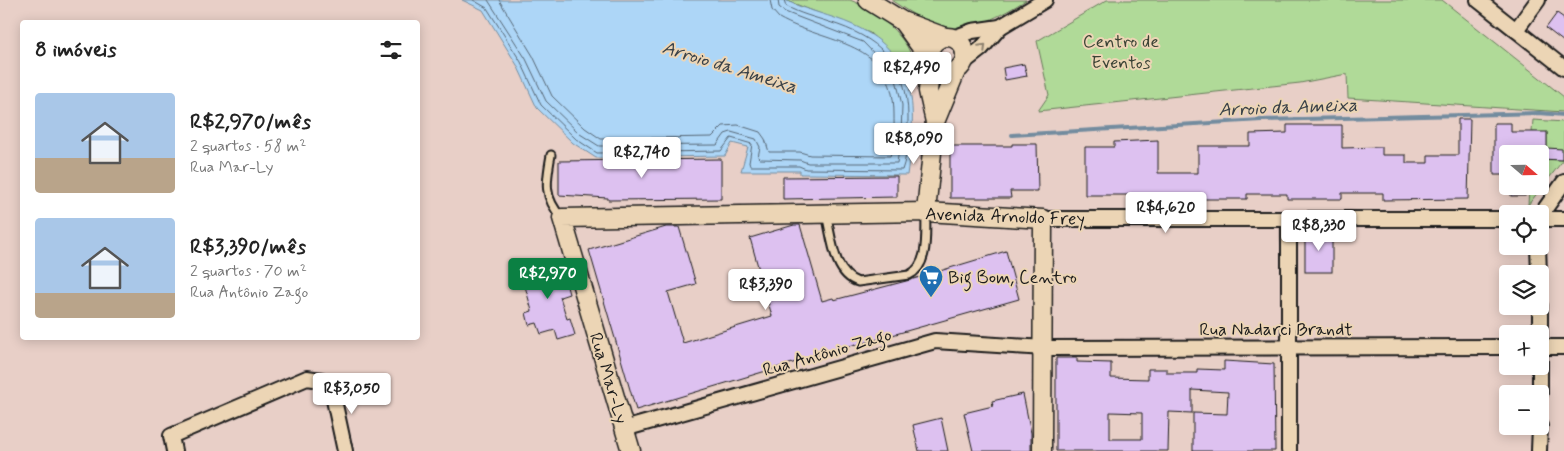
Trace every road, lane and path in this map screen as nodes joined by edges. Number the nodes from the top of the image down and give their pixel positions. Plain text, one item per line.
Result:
1 (868, 0) edge
2 (1045, 0) edge
3 (1478, 0) edge
4 (1538, 0) edge
5 (902, 20) junction
6 (1000, 27) junction
7 (1516, 30) junction
8 (949, 38) junction
9 (930, 61) junction
10 (960, 67) junction
11 (1564, 68) edge
12 (934, 122) junction
13 (552, 156) dead end
14 (1564, 182) edge
15 (1549, 205) edge
16 (926, 212) junction
17 (826, 214) junction
18 (562, 218) junction
19 (1549, 218) edge
20 (1043, 219) junction
21 (1499, 219) edge
22 (1564, 219) edge
23 (1289, 220) junction
24 (1499, 347) edge
25 (1549, 347) edge
26 (1564, 347) edge
27 (1044, 348) junction
28 (1289, 348) junction
29 (624, 429) junction
30 (1540, 435) edge
31 (174, 451) edge
32 (345, 451) edge
33 (631, 451) edge
34 (1042, 451) edge
35 (1289, 451) edge
36 (1539, 451) edge

1 - 5 street
2 - 6 street
3 - 7 street
4 - 7 street
5 - 8 street
5 - 9 street
6 - 8 street
10 -> 6 street
7 - 11 street
8 - 9 street
8 - 10 street
9 - 10 street
9 - 12 street
10 - 12 street
12 - 16 street
13 - 18 lane
14 - 15 street
16 - 17 street, Avenida Arnoldo Frey
16 - 17 lane
16 - 20 street, Avenida Arnoldo Frey
17 - 18 street, Avenida Arnoldo Frey
18 - 29 street, Rua Mar-Ly
19 - 22 street
20 - 23 street, Avenida Arnoldo Frey
20 - 27 street
21 - 23 street, Avenida Arnoldo Frey
23 - 28 street
24 - 28 street, Rua Nadarci Brandt
25 - 26 street
27 - 28 street, Rua Nadarci Brandt
27 - 29 street, Rua Antônio Zago
27 - 34 street
28 - 35 street
29 - 33 street, Rua Mar-Ly
30 - 36 street
31 - 32 street

